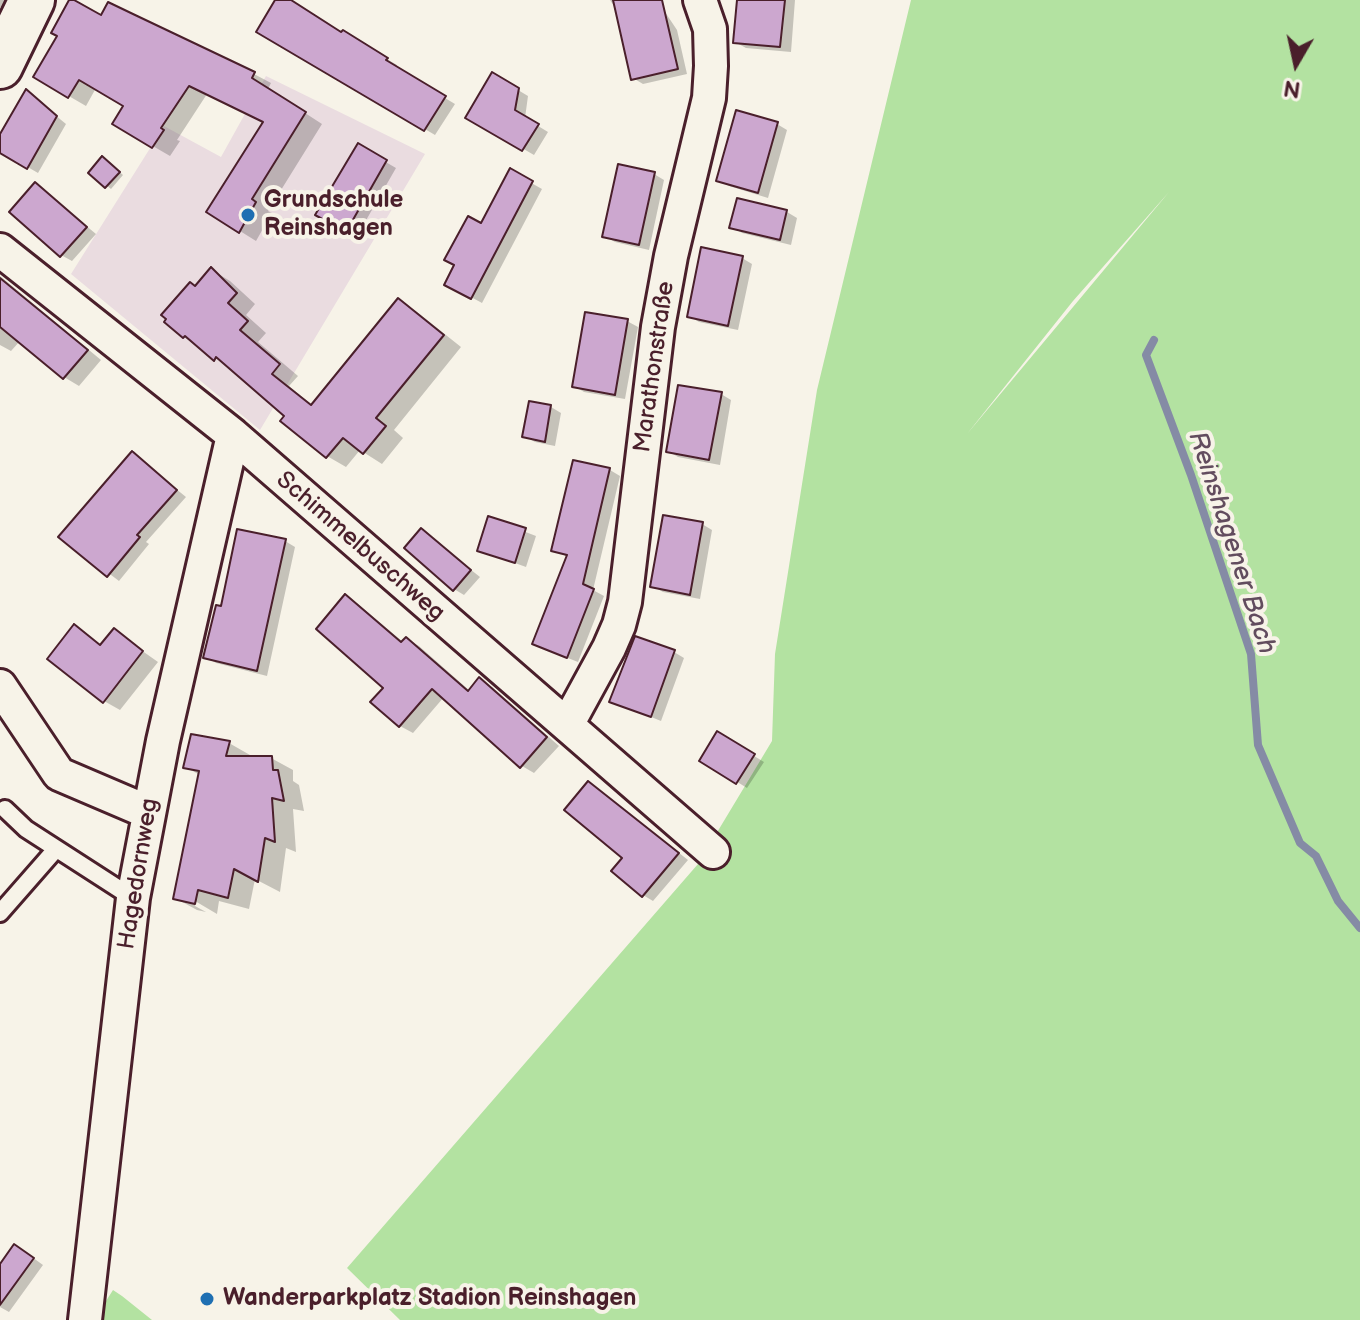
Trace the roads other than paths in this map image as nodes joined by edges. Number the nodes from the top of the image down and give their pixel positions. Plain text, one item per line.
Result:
1 (32, 0) edge
2 (700, 0) edge
3 (0, 66) edge
4 (0, 250) edge
5 (233, 435) junction
6 (0, 686) edge
7 (567, 725) junction
8 (5, 809) dead end
9 (148, 812) junction
10 (56, 849) junction
11 (713, 852) dead end
12 (133, 898) junction
13 (0, 913) edge
14 (85, 1320) edge

1 - 3 main road
2 - 7 street, Marathonstraße
4 - 5 street, Schimmelbuschweg
5 - 7 street, Schimmelbuschweg
5 - 9 street, Hagedornweg
6 - 9 street
7 - 11 street, Schimmelbuschweg
8 - 10 lane
9 - 12 street, Hagedornweg
10 - 12 lane
10 - 13 lane
12 - 14 street, Hagedornweg

